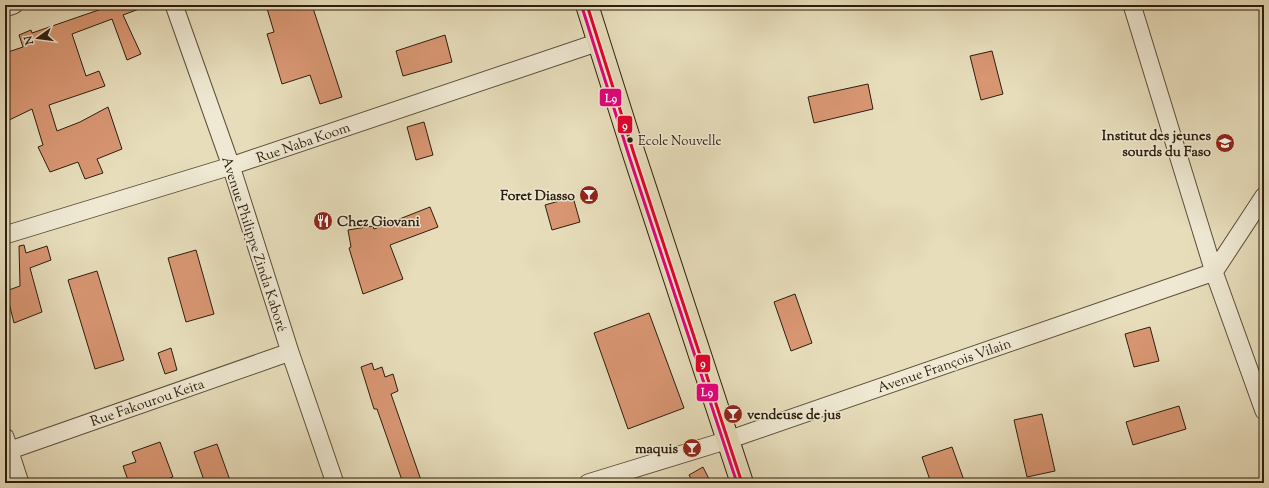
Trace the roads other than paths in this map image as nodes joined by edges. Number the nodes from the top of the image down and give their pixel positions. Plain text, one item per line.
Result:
1 (14, 5) edge
2 (174, 5) edge
3 (587, 5) edge
4 (1132, 5) edge
5 (5, 8) edge
6 (599, 42) junction
7 (231, 166) junction
8 (1264, 196) edge
9 (5, 235) edge
10 (1214, 272) junction
11 (290, 352) junction
12 (1264, 411) edge
13 (728, 440) junction
14 (6, 446) edge
15 (20, 483) edge
16 (335, 483) edge
17 (588, 483) edge
18 (742, 483) edge

1 - 5 street
2 - 7 street, Avenue Philippe Zinda Kaboré
3 - 6 highway
4 - 10 street
6 - 7 street, Rue Naba Koom
6 - 13 highway
7 - 9 street, Rue Naba Koom
7 - 11 street, Avenue Philippe Zinda Kaboré
8 - 10 street
10 - 12 street
10 - 13 street, Avenue François Vilain
11 - 14 street, Rue Fakourou Keita
11 - 16 street, Avenue Philippe Zinda Kaboré
13 - 17 street, Avenue François Vilain
13 - 18 highway
14 - 15 street

